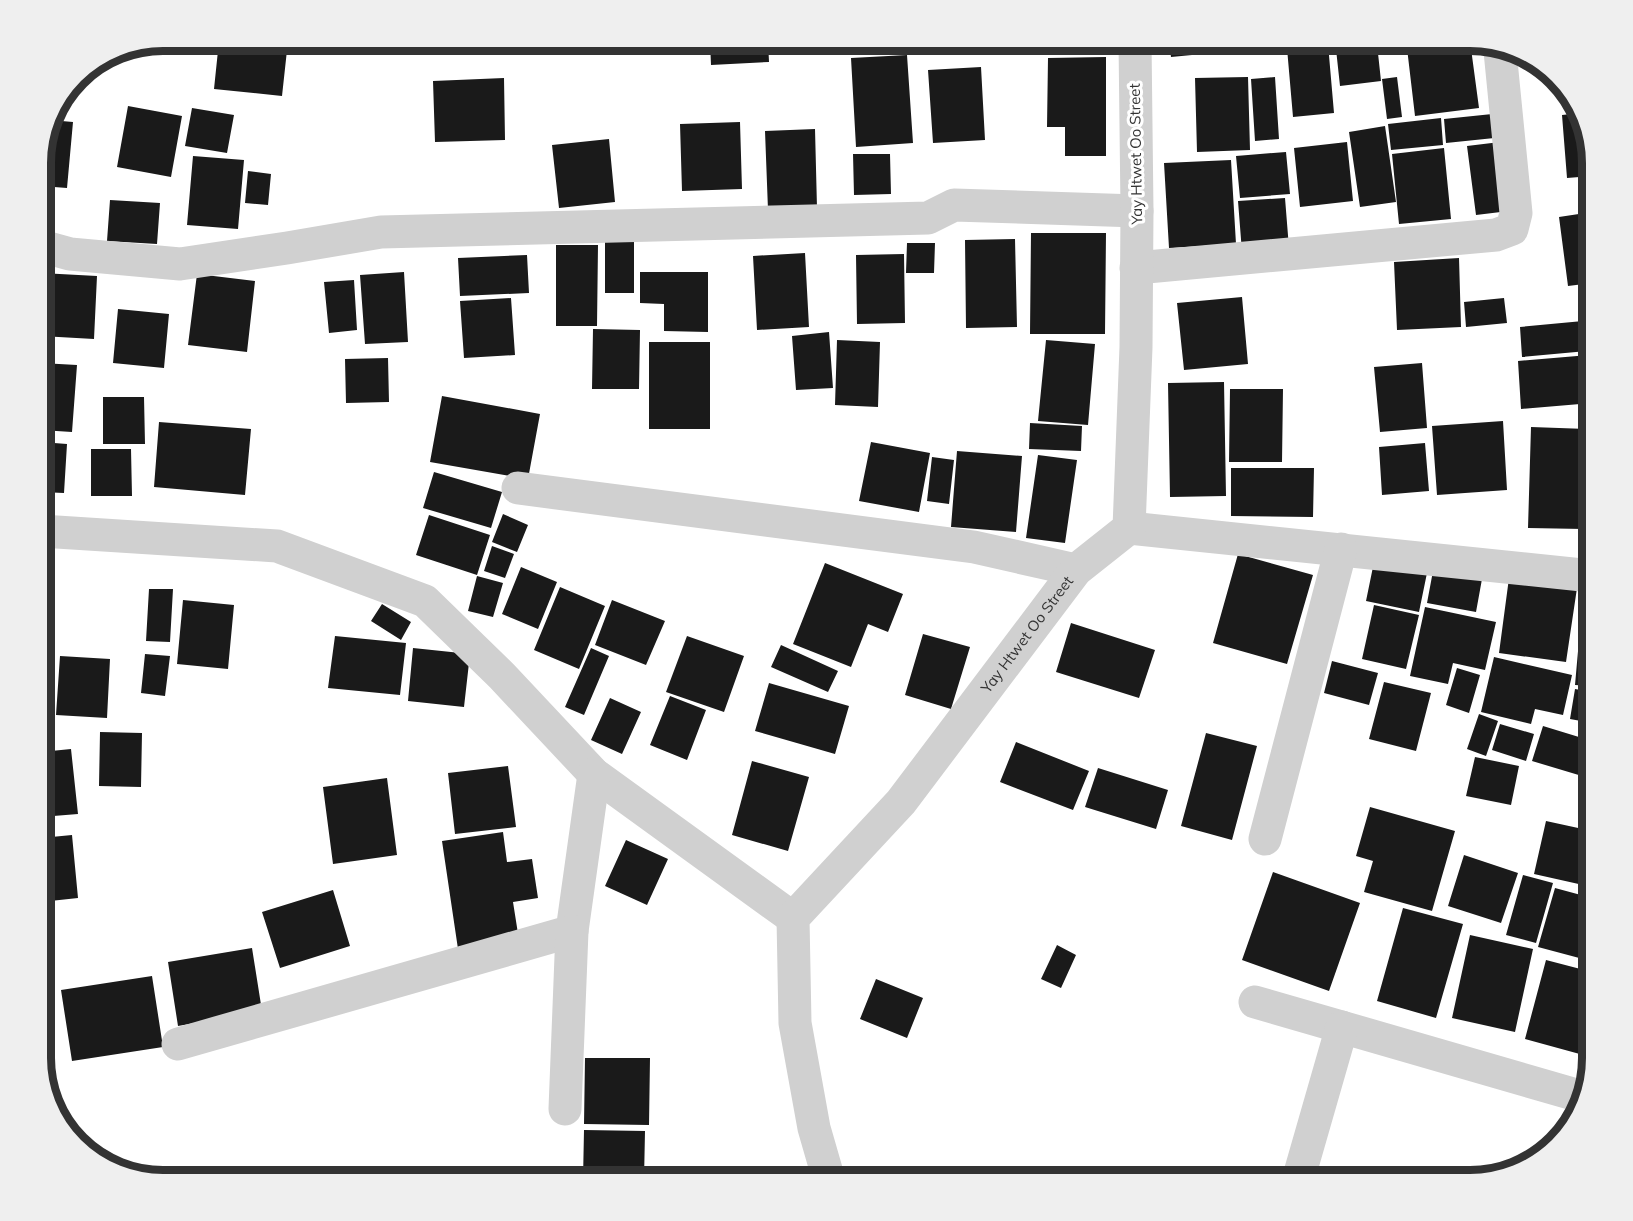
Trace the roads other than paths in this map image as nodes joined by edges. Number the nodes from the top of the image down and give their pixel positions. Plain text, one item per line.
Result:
1 (1135, 51) edge
2 (1500, 55) edge
3 (1137, 211) junction
4 (51, 249) edge
5 (1137, 268) junction
6 (518, 488) dead end
7 (1129, 528) junction
8 (51, 532) edge
9 (1341, 549) junction
10 (1076, 570) junction
11 (1582, 575) edge
12 (594, 774) junction
13 (1265, 839) dead end
14 (793, 918) junction
15 (572, 931) junction
16 (1255, 1002) dead end
17 (1341, 1027) junction
18 (178, 1044) dead end
19 (1576, 1095) edge
20 (565, 1109) dead end
21 (826, 1170) edge
22 (1301, 1170) edge

1 - 3 street, Yay Htwet Oo Street
2 - 5 street
3 - 4 street
3 - 5 street, Yay Htwet Oo Street
5 - 7 street, Yay Htwet Oo Street
6 - 10 street
7 - 9 street
7 - 10 street, Yay Htwet Oo Street
8 - 12 street
9 - 11 street
9 - 13 street
10 - 14 street, Yay Htwet Oo Street
12 - 14 street
12 - 15 street
14 - 21 street
15 - 18 street
15 - 20 street
16 - 17 street
17 - 19 street
17 - 22 street

